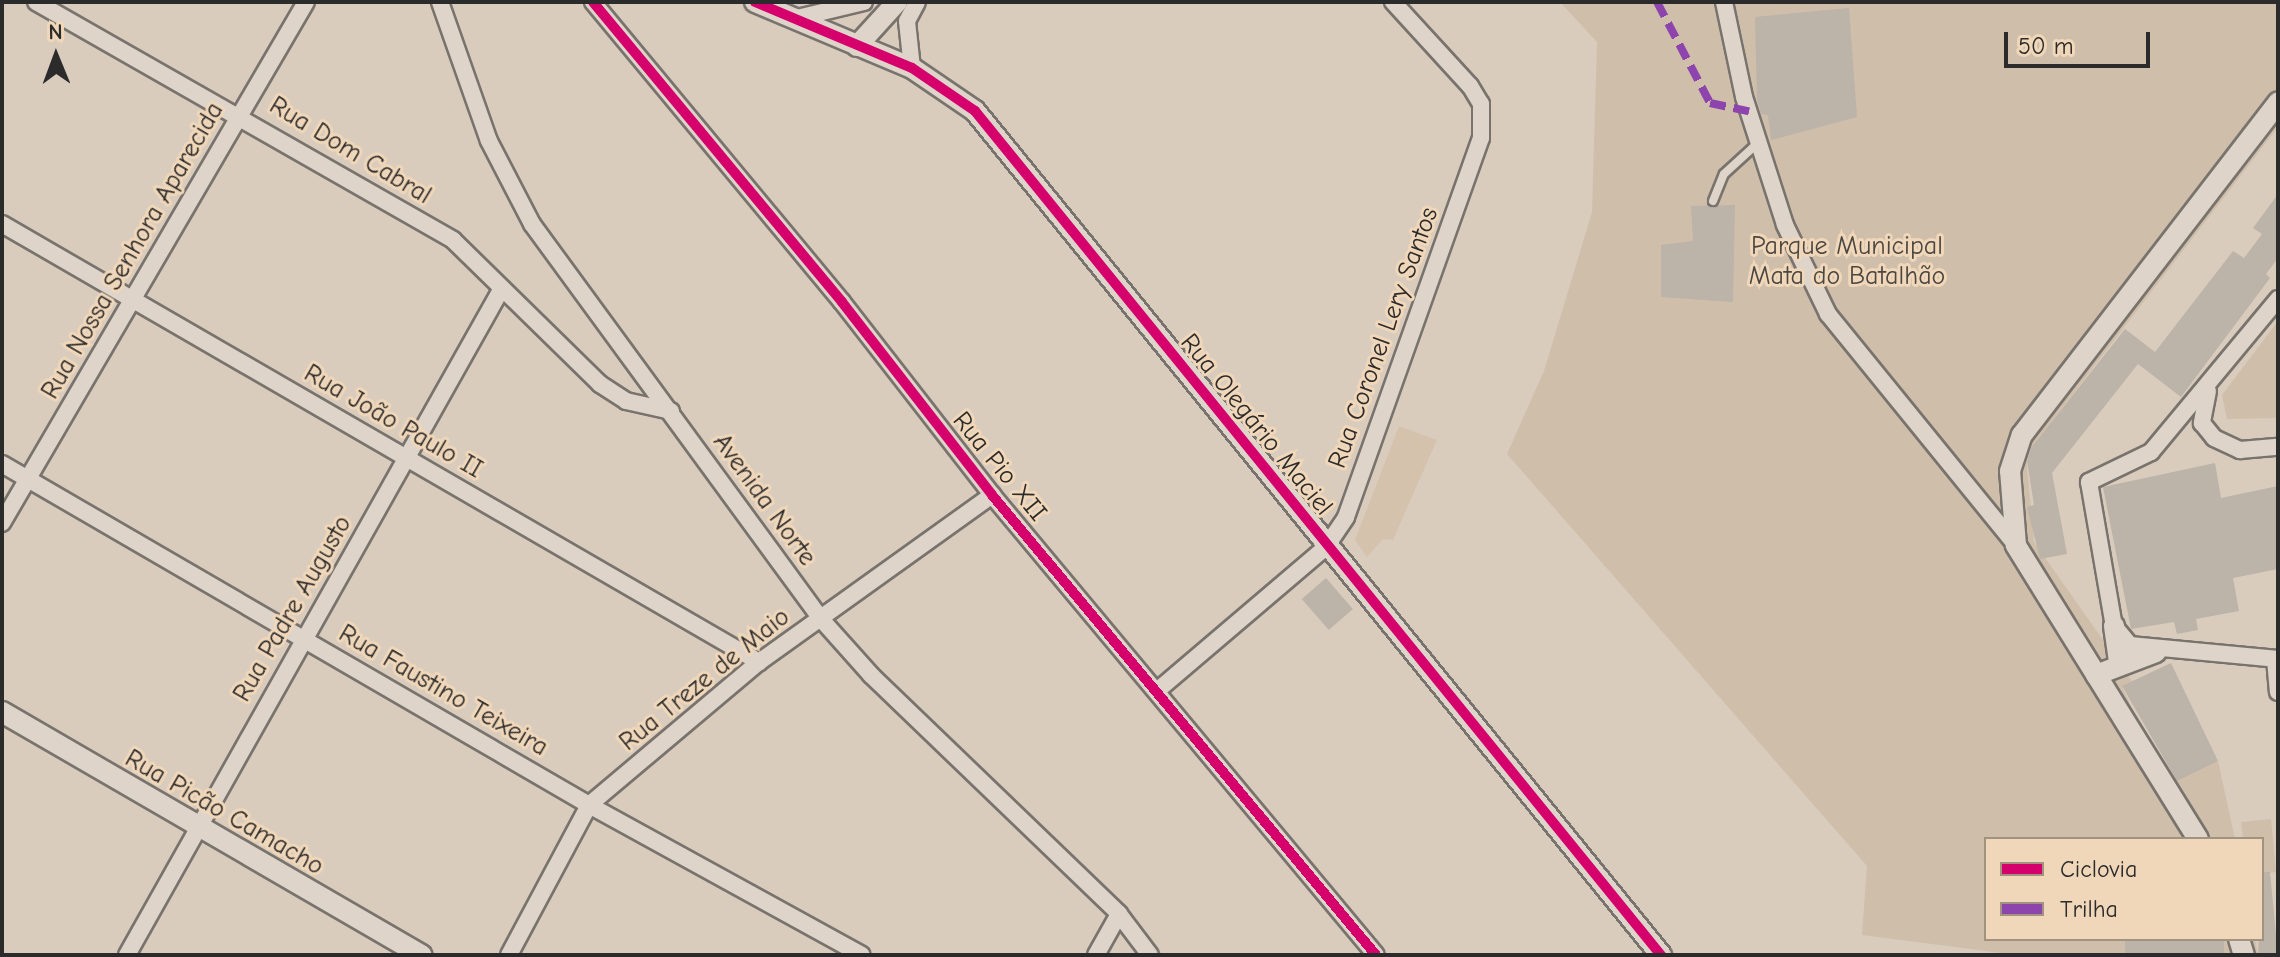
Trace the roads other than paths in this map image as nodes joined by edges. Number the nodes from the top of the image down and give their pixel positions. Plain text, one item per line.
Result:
1 (36, 2) edge
2 (306, 2) edge
3 (440, 2) edge
4 (593, 2) edge
5 (755, 2) edge
6 (864, 2) edge
7 (897, 2) edge
8 (917, 2) edge
9 (1393, 2) edge
10 (1724, 2) edge
11 (793, 19) junction
12 (857, 46) junction
13 (912, 68) junction
14 (2278, 102) edge
15 (241, 114) junction
16 (1759, 142) junction
17 (1713, 201) dead end
18 (2, 224) edge
19 (502, 288) junction
20 (135, 297) junction
21 (2278, 299) edge
22 (2208, 389) junction
23 (671, 411) junction
24 (2278, 447) edge
25 (408, 460) junction
26 (2, 464) edge
27 (28, 479) junction
28 (992, 495) junction
29 (2, 523) edge
30 (2016, 545) junction
31 (1326, 547) junction
32 (821, 619) junction
33 (2114, 626) junction
34 (301, 637) junction
35 (2156, 652) junction
36 (2277, 659) edge
37 (759, 662) junction
38 (2119, 663) junction
39 (2096, 675) junction
40 (1158, 690) junction
41 (2278, 692) edge
42 (2, 712) edge
43 (589, 805) junction
44 (198, 830) junction
45 (2197, 837) edge
46 (1119, 914) junction
47 (127, 955) edge
48 (422, 955) edge
49 (509, 955) edge
50 (862, 955) edge
51 (1096, 955) edge
52 (1150, 955) edge
53 (1376, 955) edge
54 (1661, 955) edge

1 - 15 street, Rua Dom Cabral
2 - 15 street, Rua Nossa Senhora Aparecida
3 - 23 street, Avenida Norte
4 - 28 street, Rua Pio XII
5 - 11 street, Rua Olegário Maciel
6 - 11 street
7 - 12 street
8 - 13 street
9 - 31 street, Rua Coronel Lery Santos
10 - 16 street
11 - 12 street, Rua Olegário Maciel
12 - 13 street, Rua Olegário Maciel
13 - 31 street, Rua Olegário Maciel
14 - 30 street
15 - 19 street, Rua Dom Cabral
15 - 20 street, Rua Nossa Senhora Aparecida
16 - 17 lane
16 - 30 street
18 - 20 street, Rua João Paulo II
19 - 23 street, Rua Dom Cabral
19 - 25 street, Rua Padre Augusto
20 - 25 street, Rua João Paulo II
20 - 27 street, Rua Nossa Senhora Aparecida
21 - 22 street
22 - 24 street
22 - 33 street
23 - 32 street, Avenida Norte
25 - 34 street, Rua Padre Augusto
25 - 37 street, Rua João Paulo II
26 - 27 street, Rua Faustino Teixeira
27 - 29 street, Rua Nossa Senhora Aparecida
27 - 34 street, Rua Faustino Teixeira
28 - 32 street, Rua Treze de Maio
28 - 40 street, Rua Pio XII
30 - 39 street
31 - 40 street, Rua Coronel Lery Santos
31 - 54 street, Rua Olegário Maciel
32 - 37 street, Rua Treze de Maio
32 - 46 street, Avenida Norte
33 - 35 street
33 - 38 street
34 - 43 street, Rua Faustino Teixeira
34 - 44 street, Rua Padre Augusto
35 - 36 street
35 - 38 street
36 - 41 street
37 - 43 street, Rua Treze de Maio
38 - 39 street
39 - 45 street
40 - 53 street, Rua Pio XII
42 - 44 street, Rua Picão Camacho
43 - 49 street, Rua Treze de Maio
43 - 50 street, Rua Faustino Teixeira
44 - 47 street, Rua Padre Augusto
44 - 48 street, Rua Picão Camacho
46 - 51 street
46 - 52 street, Avenida Norte

